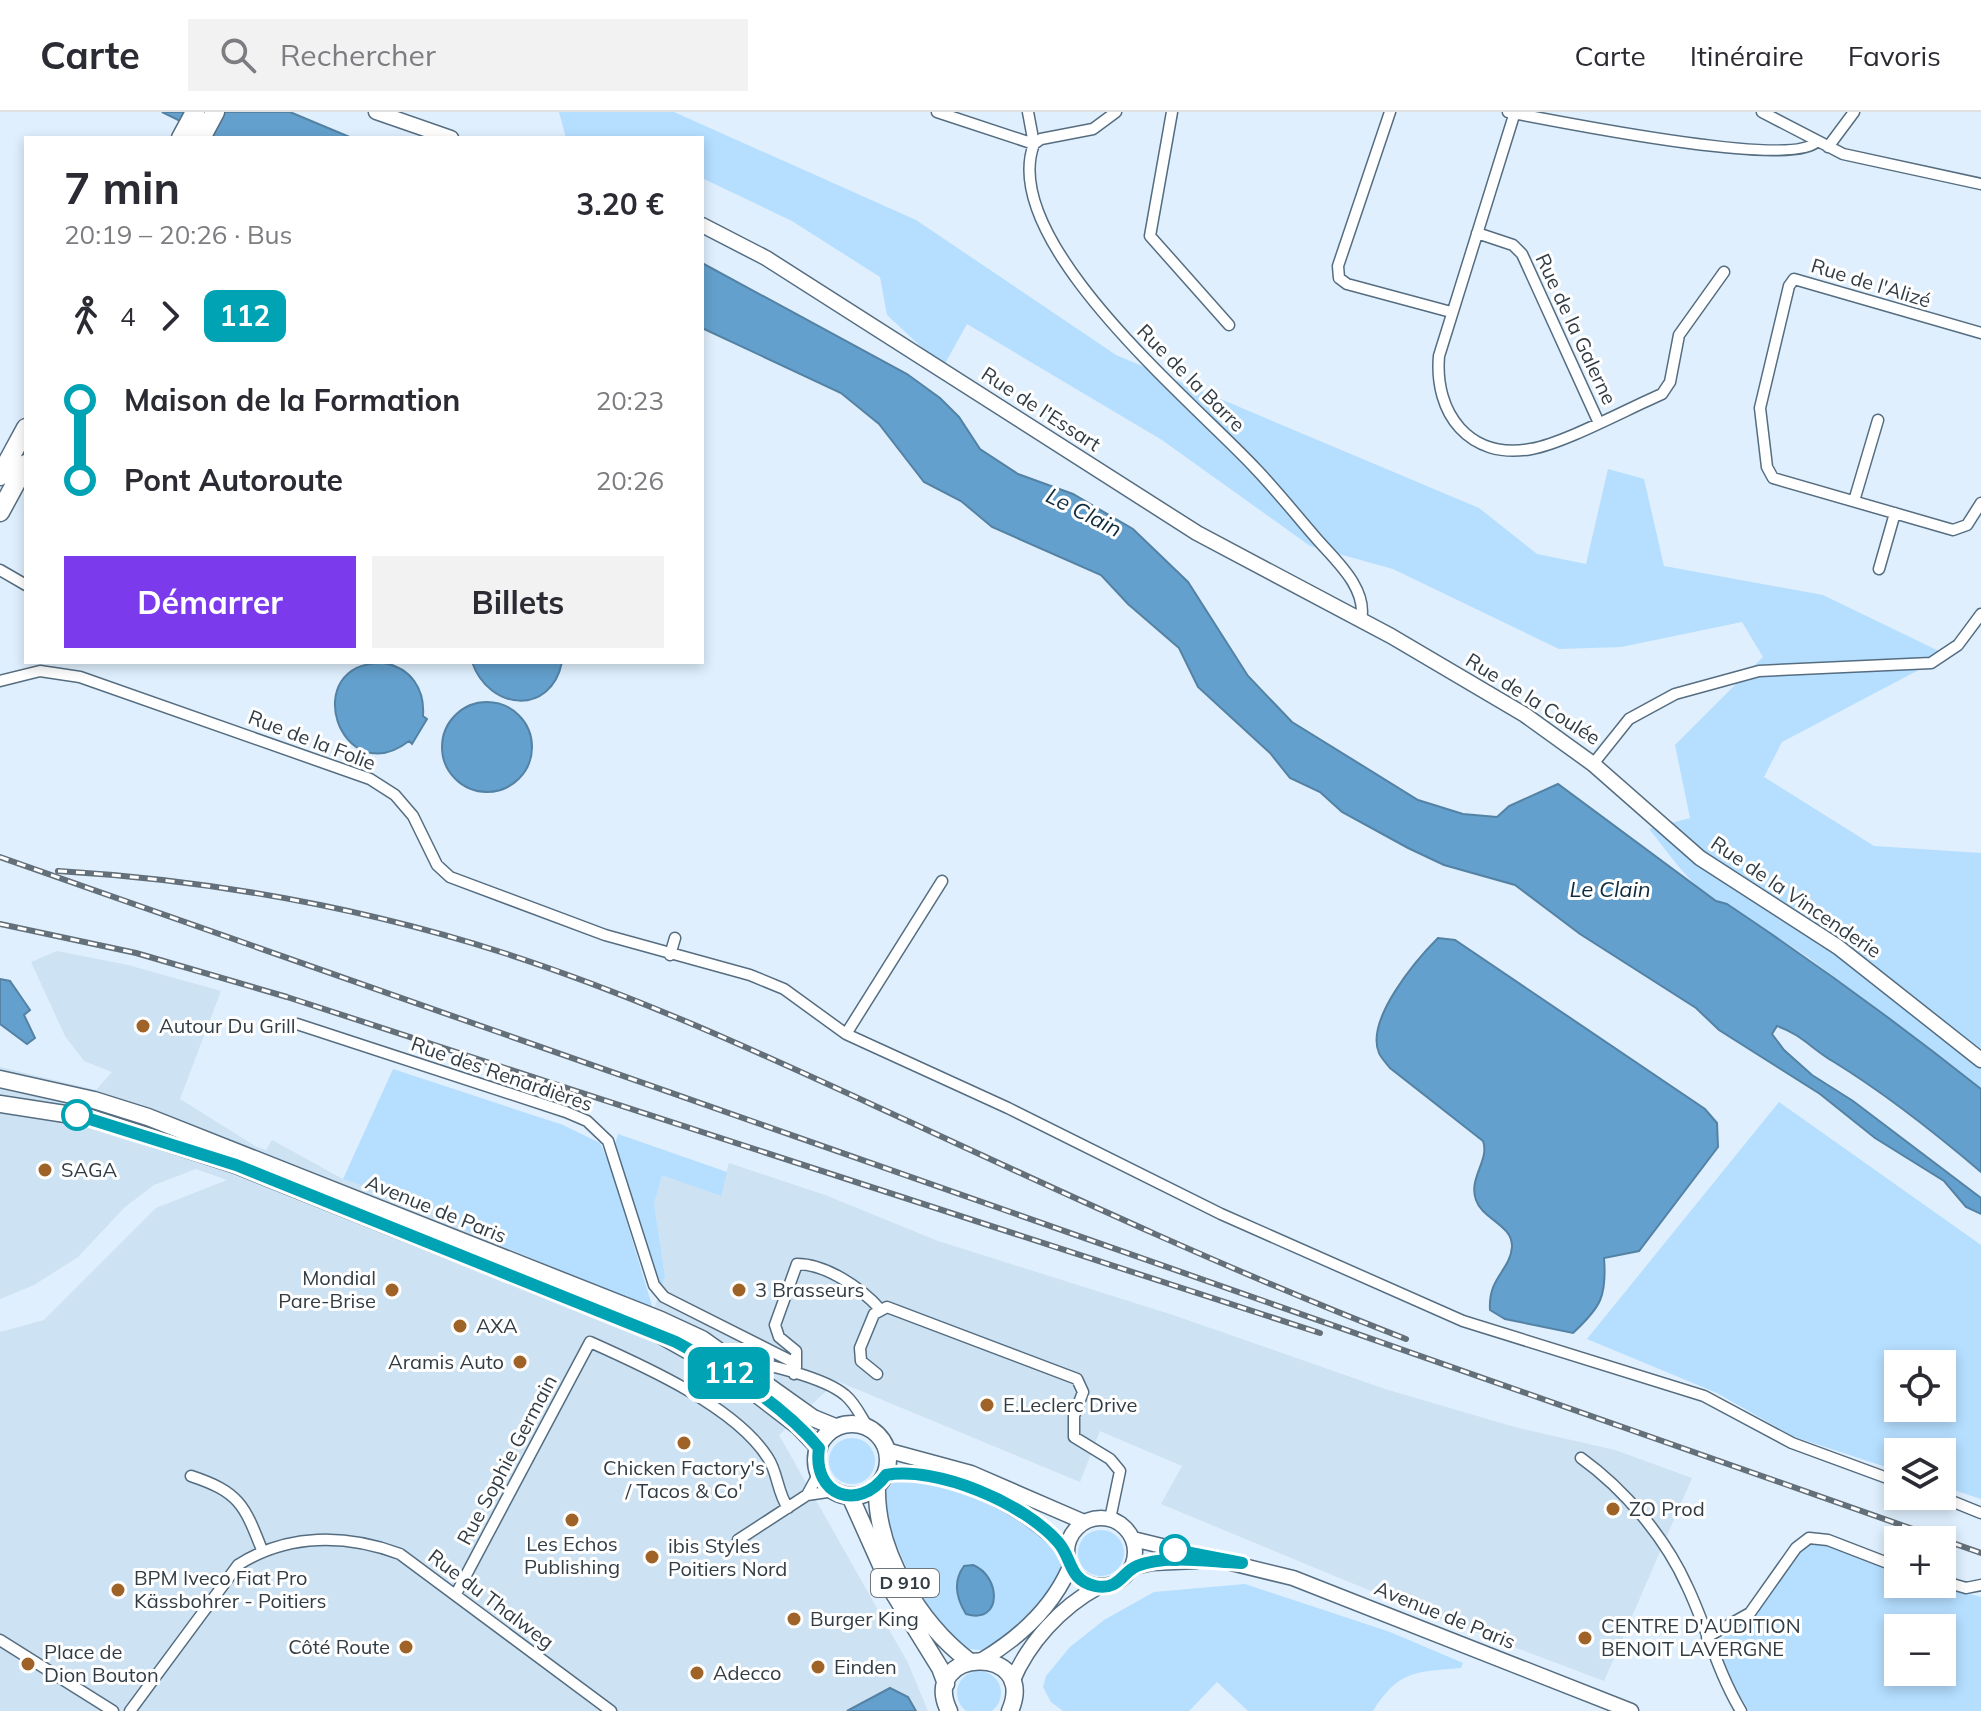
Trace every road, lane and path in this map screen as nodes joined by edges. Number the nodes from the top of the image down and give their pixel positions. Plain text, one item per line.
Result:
1 (195, 112) edge
2 (215, 112) edge
3 (376, 112) edge
4 (937, 112) edge
5 (1028, 112) edge
6 (1116, 112) edge
7 (1172, 112) edge
8 (1390, 112) edge
9 (1513, 112) edge
10 (1762, 112) edge
11 (1854, 112) edge
12 (182, 136) edge
13 (202, 136) edge
14 (445, 136) edge
15 (1817, 141) junction
16 (1034, 144) junction
17 (1828, 147) junction
18 (1981, 184) edge
19 (704, 226) edge
20 (1477, 233) junction
21 (1724, 272) dead end
22 (1451, 312) junction
23 (1229, 325) dead end
24 (1981, 333) edge
25 (1878, 420) dead end
26 (1598, 421) junction
27 (24, 432) edge
28 (24, 468) edge
29 (0, 476) edge
30 (1854, 501) junction
31 (1981, 503) edge
32 (0, 512) edge
33 (1895, 513) junction
34 (1879, 569) dead end
35 (0, 570) edge
36 (24, 584) edge
37 (1981, 614) edge
38 (1361, 620) junction
39 (60, 667) edge
40 (0, 681) edge
41 (1593, 764) junction
42 (942, 881) dead end
43 (675, 938) dead end
44 (670, 955) junction
45 (297, 1024) dead end
46 (846, 1034) junction
47 (1981, 1060) edge
48 (0, 1079) edge
49 (0, 1104) edge
50 (880, 1309) junction
51 (737, 1361) junction
52 (795, 1371) junction
53 (877, 1374) dead end
54 (867, 1426) junction
55 (835, 1427) junction
56 (819, 1448) junction
57 (886, 1450) junction
58 (1581, 1458) dead end
59 (819, 1473) junction
60 (191, 1476) dead end
61 (1884, 1477) edge
62 (882, 1480) junction
63 (842, 1493) junction
64 (807, 1495) junction
65 (1956, 1503) edge
66 (788, 1508) junction
67 (1981, 1513) edge
68 (1110, 1519) junction
69 (1084, 1522) junction
70 (1133, 1539) junction
71 (738, 1540) dead end
72 (262, 1550) junction
73 (1067, 1552) junction
74 (1884, 1562) edge
75 (1242, 1563) junction
76 (1134, 1567) junction
77 (1069, 1569) junction
78 (1956, 1585) edge
79 (1981, 1585) edge
80 (1098, 1587) junction
81 (456, 1594) junction
82 (1707, 1637) junction
83 (0, 1640) edge
84 (975, 1660) junction
85 (946, 1684) junction
86 (1012, 1696) edge
87 (113, 1711) edge
88 (130, 1711) edge
89 (611, 1711) edge
90 (949, 1711) edge
91 (1027, 1711) edge
92 (1631, 1711) edge
93 (1741, 1711) edge

1 - 12 highway
2 - 13 highway
3 - 14 main road
4 - 16 street
5 - 16 street, Rue de la Barre
6 - 16 street
7 - 23 street
8 - 22 street
9 - 15 street
9 - 20 street
10 - 15 street
11 - 17 street
15 - 17 street
16 - 38 street, Rue de la Barre
17 - 18 street
19 - 38 main road, Rue de l'Essart
20 - 22 street
20 - 26 street, Rue de la Galerne
21 - 26 street
22 - 26 street
24 - 30 street, Rue de l'Alizé
25 - 30 street
27 - 29 highway
28 - 32 highway
30 - 33 street, Rue de l'Alizé
31 - 33 street, Rue de l'Alizé
33 - 34 street
35 - 36 street
37 - 41 street, Rue de la Coulée
38 - 41 main road, Rue de la Coulée
39 - 40 street, Rue de la Folie
39 - 44 street, Rue de la Folie
41 - 47 main road, Rue de la Vincenderie
42 - 46 street
43 - 44 street
44 - 46 street, Rue de la Folie
45 - 52 street, Rue des Renardières
46 - 61 street, Rue de la Folie
48 - 51 main road, Avenue de Paris
49 - 56 main road, Avenue de Paris
50 - 52 street
50 - 53 street
50 - 68 street
51 - 52 street, Rue des Renardières
51 - 55 main road, Avenue de Paris
52 - 54 street, Rue des Renardières
54 - 55 main road
54 - 57 main road
55 - 56 main road
56 - 59 main road
57 - 62 main road
57 - 69 main road
58 - 82 street
59 - 63 main road
59 - 64 street
60 - 72 street
62 - 63 main road
62 - 73 main road
62 - 84 main road, D 910
63 - 64 street
63 - 85 main road, D 910
64 - 66 street
65 - 67 street
66 - 71 street
66 - 81 street, Rue Sophie Germain
68 - 69 main road
68 - 70 main road
69 - 73 main road
70 - 75 main road, Avenue de Paris
70 - 76 main road
72 - 81 street, Rue du Thalweg
72 - 88 street, Rue du Thalweg
73 - 77 main road
74 - 82 street
75 - 76 main road, Avenue de Paris
75 - 92 main road, Avenue de Paris
76 - 80 main road
77 - 80 main road
77 - 84 main road
78 - 79 street
80 - 86 main road
81 - 89 street, Rue du Thalweg
82 - 93 street
83 - 87 street
84 - 85 main road
84 - 86 main road
85 - 90 main road
86 - 91 main road

